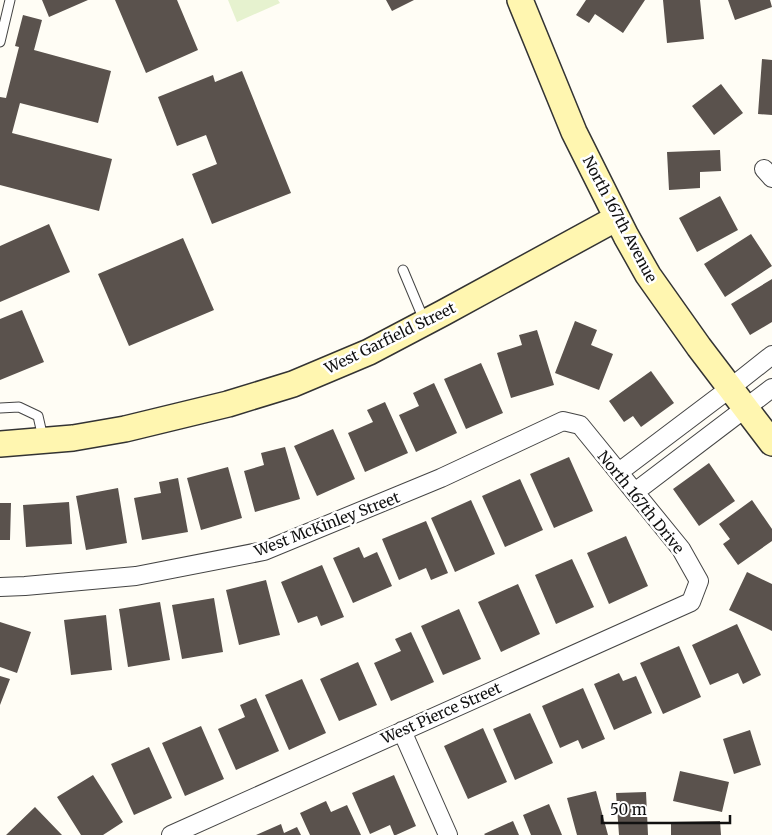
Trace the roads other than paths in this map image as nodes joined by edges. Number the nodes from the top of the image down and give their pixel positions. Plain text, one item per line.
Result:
1 (10, 0) edge
2 (520, 0) edge
3 (0, 42) edge
4 (616, 218) junction
5 (403, 270) dead end
6 (425, 322) junction
7 (772, 355) edge
8 (729, 388) junction
9 (772, 388) edge
10 (0, 408) edge
11 (745, 408) junction
12 (580, 425) joint
13 (44, 441) junction
14 (772, 443) edge
15 (0, 444) edge
16 (619, 472) junction
17 (635, 492) junction
18 (699, 580) joint
19 (0, 586) edge
20 (402, 731) junction
21 (171, 835) edge
22 (448, 835) edge

1 - 3 lane
2 - 4 street, North 167th Avenue
4 - 6 street, West Garfield Street
4 - 8 street, North 167th Avenue
5 - 6 lane
6 - 13 street, West Garfield Street
7 - 8 street
8 - 11 street, North 167th Avenue
8 - 16 street
9 - 11 street
10 - 13 lane
11 - 14 street, North 167th Avenue
11 - 17 street
12 - 16 street, North 167th Drive
12 - 19 street, West McKinley Street
13 - 15 street, West Garfield Street
16 - 17 street, North 167th Drive
17 - 18 street, North 167th Drive
18 - 20 street, West Pierce Street
20 - 21 street, West Pierce Street
20 - 22 street

